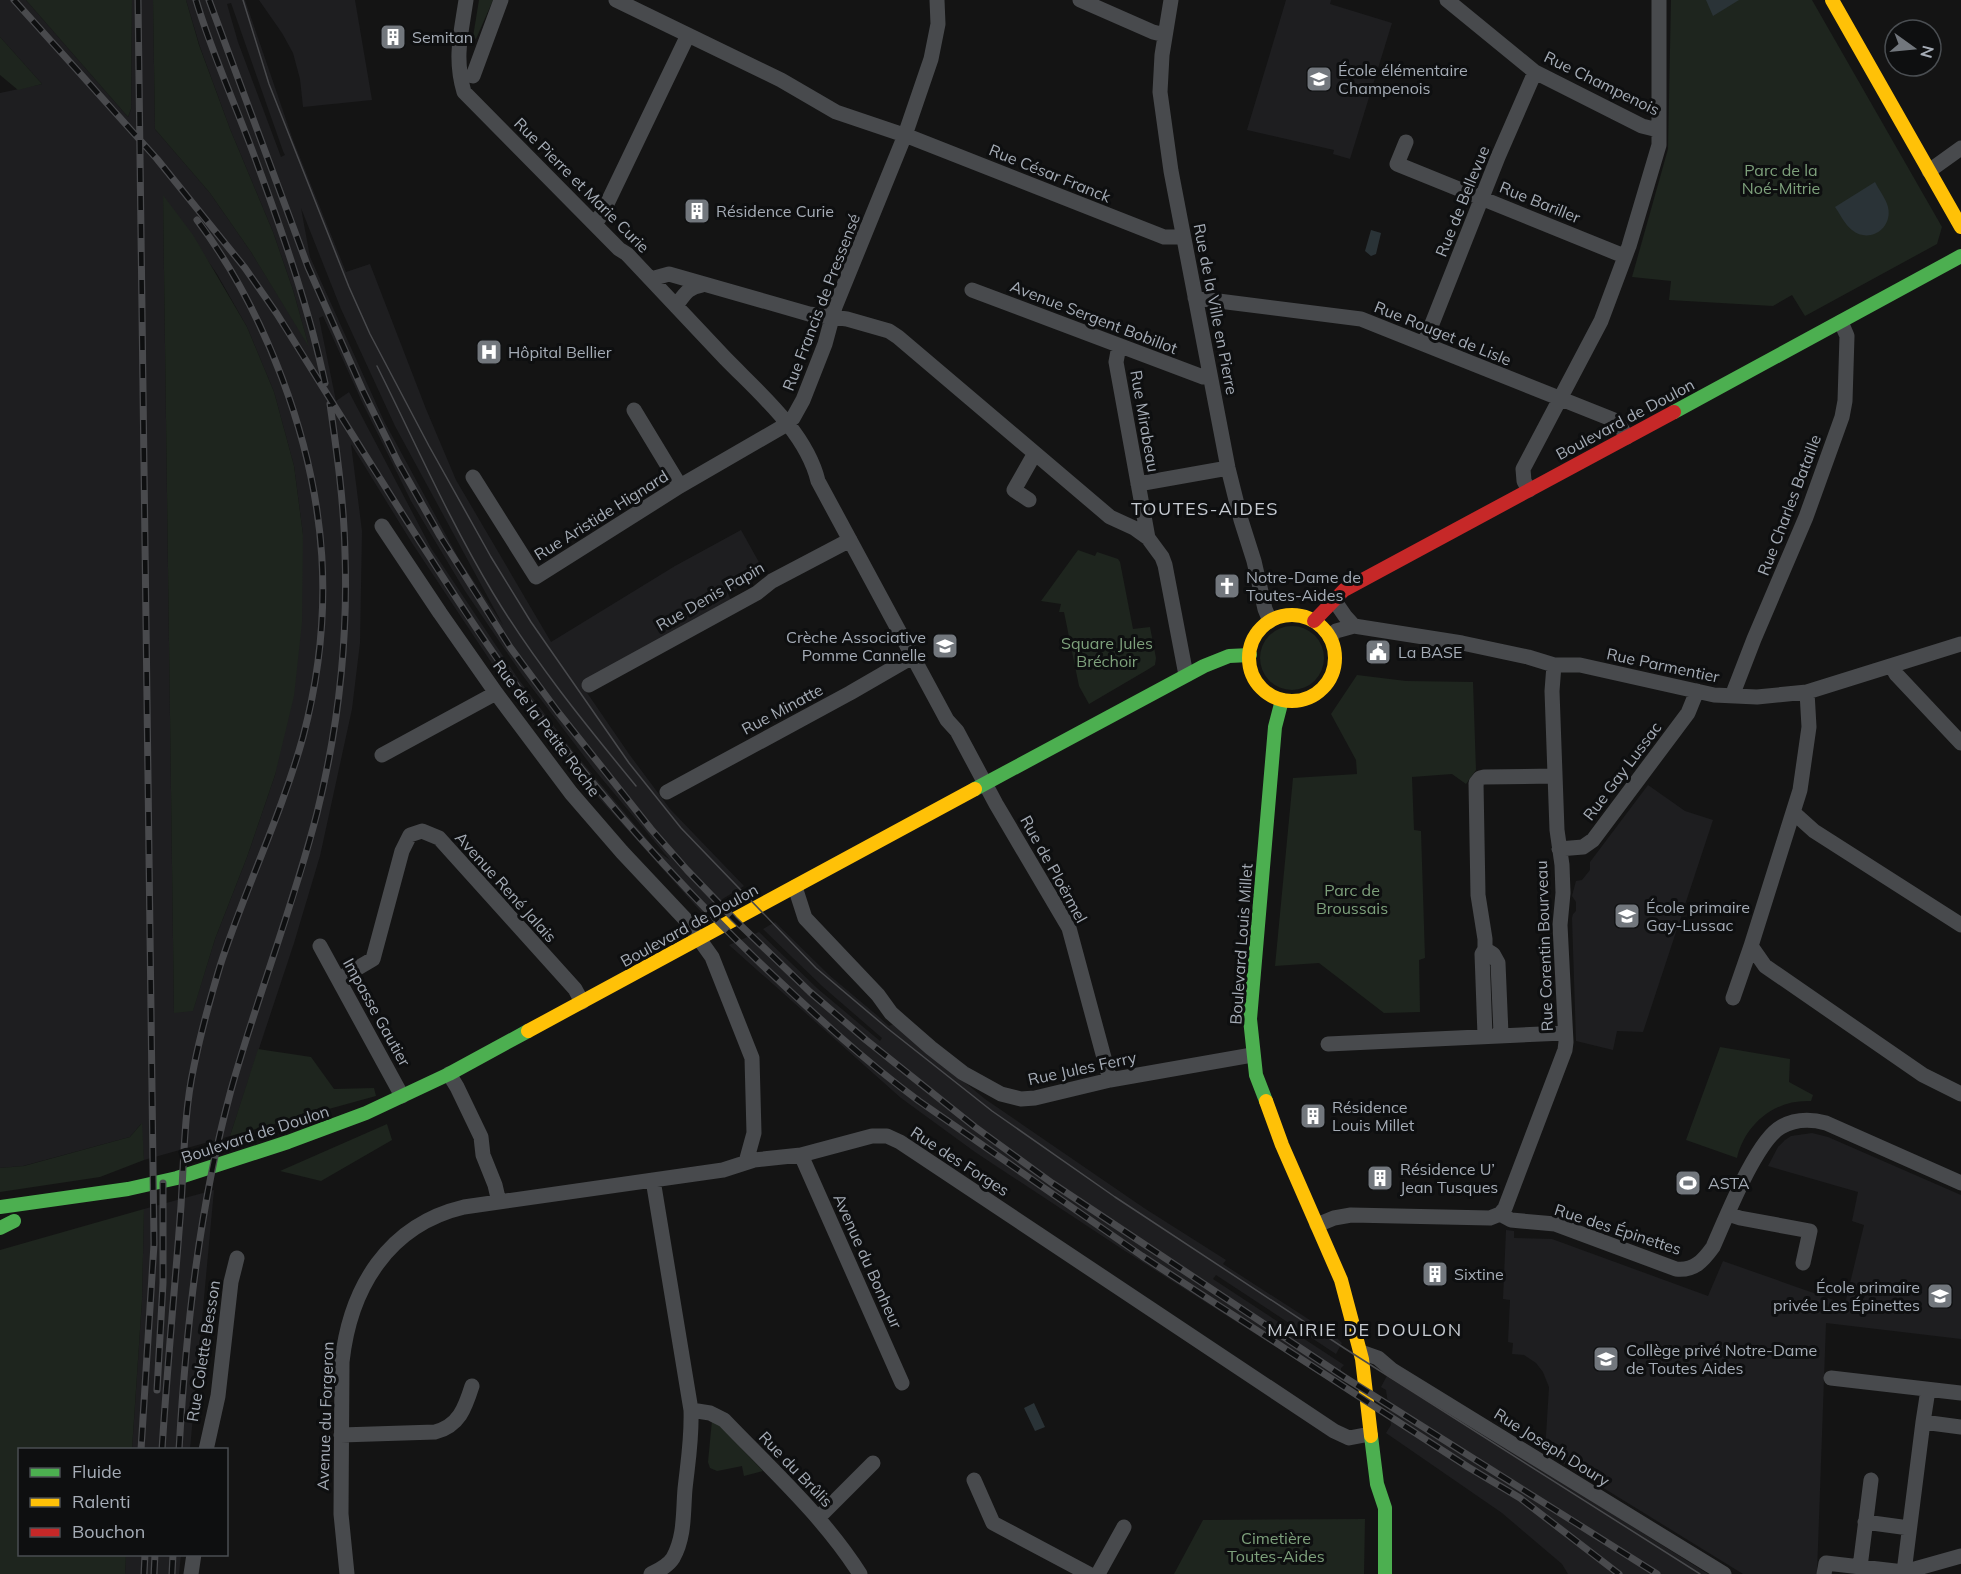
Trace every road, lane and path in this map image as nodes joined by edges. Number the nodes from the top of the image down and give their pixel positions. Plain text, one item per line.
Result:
1 (466, 0) edge
2 (501, 0) edge
3 (616, 0) edge
4 (937, 0) edge
5 (1080, 0) edge
6 (1171, 0) edge
7 (1447, 0) edge
8 (1659, 0) edge
9 (1832, 0) edge
10 (688, 35) junction
11 (1165, 35) junction
12 (1535, 72) junction
13 (466, 74) junction
14 (1658, 130) junction
15 (905, 135) junction
16 (1406, 142) dead end
17 (1961, 148) edge
18 (1929, 171) junction
19 (1482, 198) junction
20 (595, 224) junction
21 (1961, 226) edge
22 (1183, 237) junction
23 (1624, 256) junction
24 (1961, 256) edge
25 (651, 279) junction
26 (702, 285) junction
27 (972, 290) dead end
28 (1195, 298) junction
29 (676, 306) junction
30 (832, 316) junction
31 (1841, 321) junction
32 (1424, 344) junction
33 (1119, 346) junction
34 (1203, 377) dead end
35 (1560, 399) junction
36 (634, 411) dead end
37 (786, 423) junction
38 (1627, 436) junction
39 (1035, 453) junction
40 (1228, 468) junction
41 (473, 477) dead end
42 (1138, 484) junction
43 (680, 486) junction
44 (1529, 490) junction
45 (1029, 500) dead end
46 (382, 526) dead end
47 (1148, 538) junction
48 (850, 540) junction
49 (1334, 600) junction
50 (1270, 621) junction
51 (1314, 621) junction
52 (1354, 626) junction
53 (1330, 637) junction
54 (1961, 644) edge
55 (1250, 655) junction
56 (914, 656) junction
57 (1554, 665) junction
58 (1892, 667) junction
59 (1186, 675) junction
60 (589, 685) dead end
61 (1697, 691) junction
62 (1807, 692) junction
63 (496, 693) junction
64 (1732, 696) junction
65 (1282, 699) junction
66 (1961, 743) edge
67 (382, 755) dead end
68 (1555, 776) junction
69 (986, 784) junction
70 (667, 792) dead end
71 (1794, 813) junction
72 (1558, 849) junction
73 (795, 886) junction
74 (1961, 925) edge
75 (699, 938) junction
76 (321, 946) dead end
77 (1750, 946) junction
78 (1485, 949) junction
79 (339, 978) junction
80 (1733, 998) dead end
81 (582, 1002) junction
82 (1564, 1033) junction
83 (1501, 1034) junction
84 (1485, 1035) junction
85 (1328, 1044) dead end
86 (1252, 1055) junction
87 (449, 1074) junction
88 (1110, 1080) junction
89 (1961, 1094) edge
90 (402, 1096) junction
91 (801, 1155) junction
92 (746, 1162) junction
93 (653, 1180) junction
94 (1961, 1182) edge
95 (128, 1189) junction
96 (499, 1202) junction
97 (0, 1207) edge
98 (54, 1213) dead end
99 (1500, 1214) junction
100 (1728, 1214) junction
101 (0, 1223) edge
102 (1317, 1225) junction
103 (0, 1228) edge
104 (237, 1258) dead end
105 (1803, 1263) dead end
106 (1361, 1352) junction
107 (1831, 1378) dead end
108 (902, 1383) dead end
109 (472, 1386) dead end
110 (1928, 1390) junction
111 (1961, 1394) edge
112 (691, 1410) junction
113 (1923, 1422) junction
114 (1961, 1427) edge
115 (1370, 1434) junction
116 (341, 1435) junction
117 (206, 1448) edge
118 (873, 1463) dead end
119 (974, 1480) dead end
120 (1871, 1480) dead end
121 (818, 1518) junction
122 (1865, 1522) junction
123 (1124, 1527) dead end
124 (1909, 1528) junction
125 (194, 1556) edge
126 (1961, 1556) edge
127 (1860, 1567) junction
128 (1927, 1570) edge
129 (1904, 1572) junction
130 (191, 1574) edge
131 (347, 1574) edge
132 (651, 1574) edge
133 (860, 1574) edge
134 (1089, 1574) edge
135 (1098, 1574) edge
136 (1385, 1574) edge
137 (1724, 1574) edge
138 (1824, 1574) edge

1 - 13 street
2 - 13 street
3 - 10 street, Rue César Franck
4 - 15 street, Rue Francis de Pressensé
5 - 11 street
6 - 11 street, Rue de la Ville en Pierre
7 - 12 street, Rue Champenois
8 - 14 street
9 - 18 main road
10 - 15 street, Rue César Franck
10 - 20 street
11 - 22 street, Rue de la Ville en Pierre
12 - 14 street, Rue Champenois
12 - 19 street, Rue de Bellevue
13 - 20 street, Rue Pierre et Marie Curie
14 - 23 street
15 - 22 street, Rue César Franck
15 - 30 street, Rue Francis de Pressensé
16 - 19 street, Rue Bariller
17 - 18 street
18 - 21 main road
19 - 23 street, Rue Bariller
19 - 32 street, Rue de Bellevue
20 - 25 street, Rue Pierre et Marie Curie
22 - 28 street, Rue de la Ville en Pierre
23 - 35 street
24 - 31 main road, Boulevard de Doulon
25 - 26 street
25 - 29 street, Rue Pierre et Marie Curie
26 - 29 street
26 - 30 street
27 - 33 street, Avenue Sergent Bobillot
28 - 32 street, Rue Rouget de Lisle
28 - 40 street, Rue de la Ville en Pierre
29 - 37 street, Rue Pierre et Marie Curie
30 - 37 street, Rue Francis de Pressensé
30 - 39 street
31 - 38 main road, Boulevard de Doulon
31 - 64 street, Rue Charles Bataille
32 - 35 street, Rue Rouget de Lisle
33 - 34 street, Avenue Sergent Bobillot
33 - 42 street, Rue Mirabeau
35 - 38 street, Rue Rouget de Lisle
35 - 44 street
36 - 43 street
37 - 43 street, Rue Aristide Hignard
37 - 48 street
38 - 44 main road, Boulevard de Doulon
39 - 45 street
39 - 47 street
40 - 42 street
40 - 50 street, Rue de la Ville en Pierre
41 - 43 street, Rue Aristide Hignard
42 - 47 street, Rue Mirabeau
44 - 49 main road, Boulevard de Doulon
46 - 63 street, Rue de la Petite Roche
47 - 59 street
48 - 56 street
48 - 60 street, Rue Denis Papin
49 - 51 main road, Boulevard de Doulon
49 - 52 street
50 - 51 main road
50 - 55 main road
51 - 53 main road
52 - 53 street
52 - 57 street, Rue Parmentier
53 - 65 main road
54 - 58 street, Rue Parmentier
55 - 59 main road, Boulevard de Doulon
55 - 65 main road
56 - 69 street
56 - 70 street, Rue Minatte
57 - 61 street, Rue Parmentier
57 - 68 street, Rue Corentin Bourveau
58 - 62 street, Rue Parmentier
58 - 66 street
59 - 69 main road, Boulevard de Doulon
61 - 64 street, Rue Parmentier
61 - 72 street, Rue Gay Lussac
62 - 64 street, Rue Parmentier
62 - 71 street
63 - 67 street
63 - 75 street, Rue de la Petite Roche
65 - 86 main road, Boulevard Louis Millet
68 - 72 street, Rue Corentin Bourveau
68 - 78 street
69 - 73 main road, Boulevard de Doulon
69 - 88 street, Rue de Ploërmel
71 - 74 street
71 - 77 street
72 - 82 street, Rue Corentin Bourveau
73 - 75 main road, Boulevard de Doulon
73 - 88 street, Rue Jules Ferry
75 - 81 main road, Boulevard de Doulon
75 - 92 street, Rue de la Petite Roche
76 - 79 street, Impasse Gautier
77 - 80 street
77 - 89 street
78 - 83 street
78 - 84 street
79 - 81 street, Avenue René Jalais
79 - 90 street, Impasse Gautier
81 - 87 main road, Boulevard de Doulon
82 - 83 street
82 - 99 street, Rue Corentin Bourveau
83 - 84 street
84 - 85 street
86 - 88 street, Rue Jules Ferry
86 - 102 main road, Boulevard Louis Millet
87 - 90 main road, Boulevard de Doulon
87 - 96 street
90 - 95 main road, Boulevard de Doulon
91 - 92 street, Rue des Forges
91 - 108 street, Avenue du Bonheur
91 - 115 street, Rue des Forges
92 - 93 street, Rue des Forges
93 - 96 street, Rue des Forges
93 - 112 street
94 - 100 street, Rue des Épinettes
95 - 97 main road
95 - 98 main road
96 - 116 street, Avenue du Forgeron
99 - 100 street, Rue des Épinettes
99 - 102 street, Rue des Épinettes
100 - 105 street
101 - 103 main road
102 - 106 main road, Boulevard Louis Millet
104 - 117 street, Rue Colette Besson
106 - 115 main road, Boulevard Louis Millet
106 - 137 street, Rue Joseph Doury
107 - 110 street
109 - 116 street
110 - 111 street
110 - 113 street
112 - 121 street, Rue du Brûlis
112 - 132 street
113 - 114 street
113 - 124 street
115 - 136 main road, Boulevard Louis Millet
116 - 131 street, Avenue du Forgeron
118 - 121 street
119 - 134 street
120 - 122 street
121 - 133 street, Rue du Brûlis
122 - 124 street
122 - 127 street
123 - 135 street
124 - 129 street
125 - 130 street
126 - 128 street
127 - 129 street
127 - 138 street
128 - 129 street

